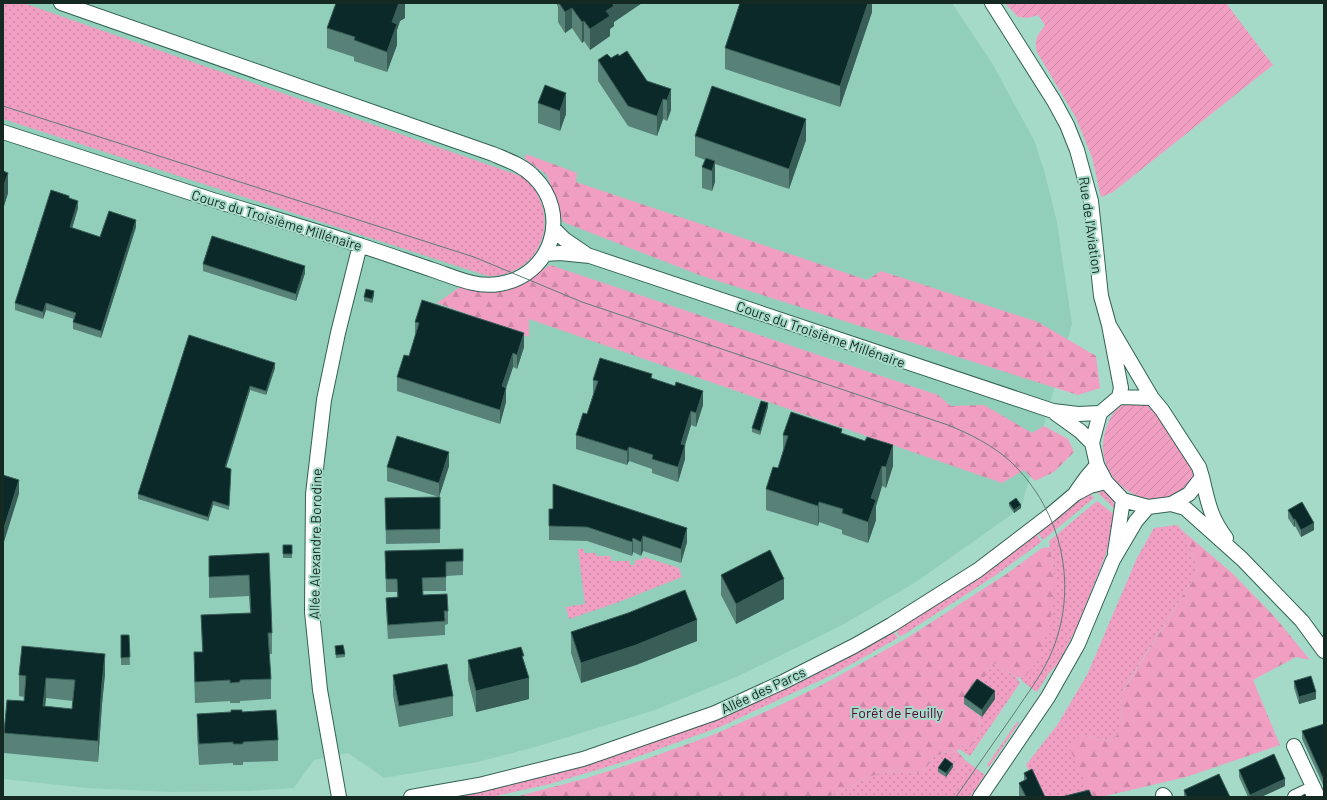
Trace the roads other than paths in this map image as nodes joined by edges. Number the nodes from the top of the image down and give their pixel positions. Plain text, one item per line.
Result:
1 (61, 3) edge
2 (992, 3) edge
3 (3, 132) edge
4 (553, 228) junction
5 (360, 245) junction
6 (544, 254) junction
7 (590, 256) junction
8 (1109, 325) junction
9 (1119, 397) junction
10 (1152, 398) junction
11 (1053, 411) junction
12 (1100, 413) junction
13 (1092, 443) junction
14 (1097, 465) junction
15 (1202, 477) junction
16 (1106, 482) junction
17 (1075, 494) junction
18 (1123, 500) junction
19 (1171, 504) junction
20 (1148, 507) junction
21 (1242, 559) junction
22 (1113, 560) junction
23 (1324, 651) edge
24 (1294, 746) dead end
25 (1316, 792) edge
26 (339, 797) edge
27 (411, 797) edge
28 (980, 797) edge
29 (1295, 797) edge

1 - 4 street, Cours du Troisième Millénaire
2 - 8 street, Rue de l'Aviation
3 - 5 street, Cours du Troisième Millénaire
4 - 6 street, Cours du Troisième Millénaire
4 - 7 street, Cours du Troisième Millénaire
5 - 6 street, Cours du Troisième Millénaire
5 - 26 street, Allée Alexandre Borodine
6 - 7 street, Cours du Troisième Millénaire
7 - 11 street, Cours du Troisième Millénaire
8 - 9 street, Rue de l'Aviation
8 - 10 street, Rue de l'Aviation
9 - 10 street
9 - 12 street
10 - 15 street, Rue de l'Aviation
11 - 12 street, Cours du Troisième Millénaire
11 - 13 street, Cours du Troisième Millénaire
12 - 13 street
13 - 14 street
14 - 16 street
14 - 17 street, Allée des Parcs
15 - 19 street
15 - 21 street, Rue de l'Aviation
16 - 17 street, Allée des Parcs
16 - 18 street
17 - 27 street, Allée des Parcs
18 - 20 street
18 - 22 street
19 - 20 street
19 - 21 street, Rue de l'Aviation
20 - 22 street
21 - 23 street, Rue de l'Aviation
22 - 28 street
24 - 25 street
25 - 29 street

